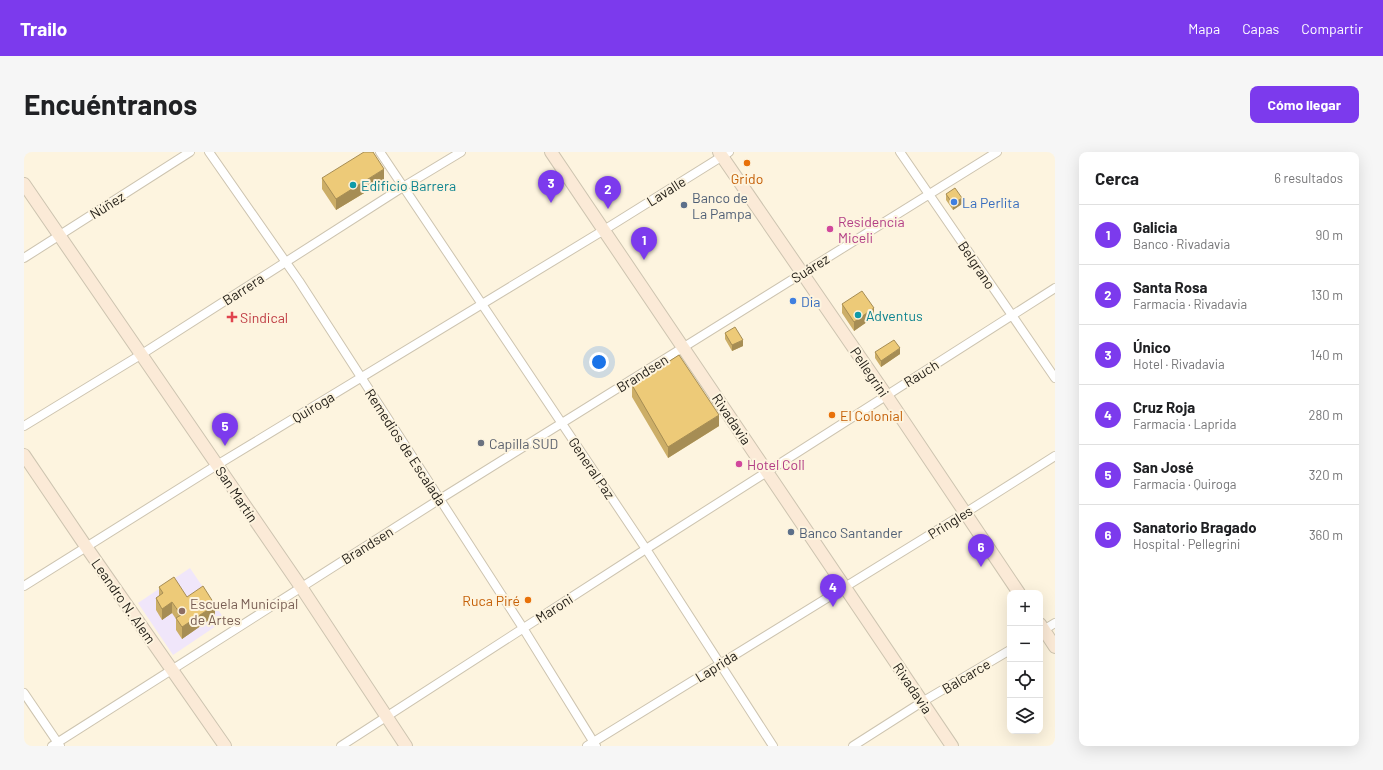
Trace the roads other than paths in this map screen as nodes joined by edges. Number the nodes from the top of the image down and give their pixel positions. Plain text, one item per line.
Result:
1 (190, 152) edge
2 (209, 152) edge
3 (380, 152) edge
4 (461, 152) edge
5 (551, 152) edge
6 (900, 152) edge
7 (997, 152) edge
8 (724, 153) edge
9 (24, 184) edge
10 (403, 187) junction
11 (929, 195) junction
12 (604, 230) junction
13 (59, 236) junction
14 (24, 258) edge
15 (286, 262) junction
16 (802, 273) junction
17 (1055, 288) edge
18 (483, 304) junction
19 (1012, 316) junction
20 (683, 347) junction
21 (142, 354) junction
22 (361, 378) junction
23 (1055, 378) edge
24 (886, 395) junction
25 (562, 423) junction
26 (24, 426) edge
27 (24, 455) edge
28 (1055, 456) edge
29 (217, 465) junction
30 (768, 472) junction
31 (440, 499) junction
32 (965, 513) junction
33 (87, 548) junction
34 (646, 548) junction
35 (24, 586) edge
36 (301, 587) junction
37 (845, 587) junction
38 (1017, 590) edge
39 (1055, 623) edge
40 (523, 628) junction
41 (1043, 628) edge
42 (1043, 632) edge
43 (1055, 647) edge
44 (1007, 652) edge
45 (720, 663) junction
46 (172, 670) junction
47 (24, 693) edge
48 (922, 702) junction
49 (386, 716) junction
50 (57, 745) edge
51 (592, 745) edge
52 (225, 746) edge
53 (341, 746) edge
54 (406, 746) edge
55 (773, 746) edge
56 (853, 746) edge
57 (952, 746) edge

1 - 13 street, Núñez
2 - 15 street, Remedios de Escalada
3 - 10 street, General Paz
4 - 10 street, Barrera
5 - 12 main road, Rivadavia
6 - 11 street, Belgrano
7 - 11 street, Suárez
8 - 12 street, Lavalle
8 - 16 main road, Pellegrini
9 - 13 main road, San Martín
10 - 15 street, Barrera
10 - 18 street, General Paz
11 - 16 street, Suárez
11 - 19 street, Belgrano
12 - 18 street, Quiroga
12 - 20 main road, Rivadavia
13 - 14 street, Núñez
13 - 21 main road, San Martín
15 - 21 street, Barrera
15 - 22 street, Remedios de Escalada
16 - 20 street, Suárez
16 - 24 main road, Pellegrini
17 - 19 street, Rauch
18 - 22 street, Quiroga
18 - 25 street, General Paz
19 - 23 street, Belgrano
19 - 24 street, Rauch
20 - 25 street, Brandsen
20 - 30 main road, Rivadavia
21 - 26 street, Barrera
21 - 29 main road, San Martín
22 - 29 street, Quiroga
22 - 31 street, Remedios de Escalada
24 - 30 street, Rauch
24 - 32 main road, Pellegrini
25 - 31 street, Brandsen
25 - 34 street, General Paz
27 - 33 main road, Leandro N. Alem
28 - 32 street, Pringles
29 - 33 street, Quiroga
29 - 36 main road, San Martín
30 - 34 street, Maroni
30 - 37 main road, Rivadavia
31 - 36 street, Brandsen
31 - 40 street, Remedios de Escalada
32 - 37 street, Pringles
32 - 38 main road, Pellegrini
33 - 35 street, Quiroga
33 - 46 main road, Leandro N. Alem
34 - 40 street, Maroni
34 - 45 street, General Paz
36 - 46 street, Brandsen
36 - 49 main road, San Martín
37 - 45 street, Laprida
37 - 48 main road, Rivadavia
39 - 41 street
40 - 49 street, Maroni
40 - 51 street, Remedios de Escalada
42 - 43 main road
44 - 48 street, Balcarce
45 - 51 street, Laprida
45 - 55 street, General Paz
46 - 50 street, Brandsen
46 - 52 main road, Leandro N. Alem
47 - 50 street
48 - 56 street, Balcarce
48 - 57 main road, Rivadavia
49 - 53 street, Maroni
49 - 54 main road, San Martín

